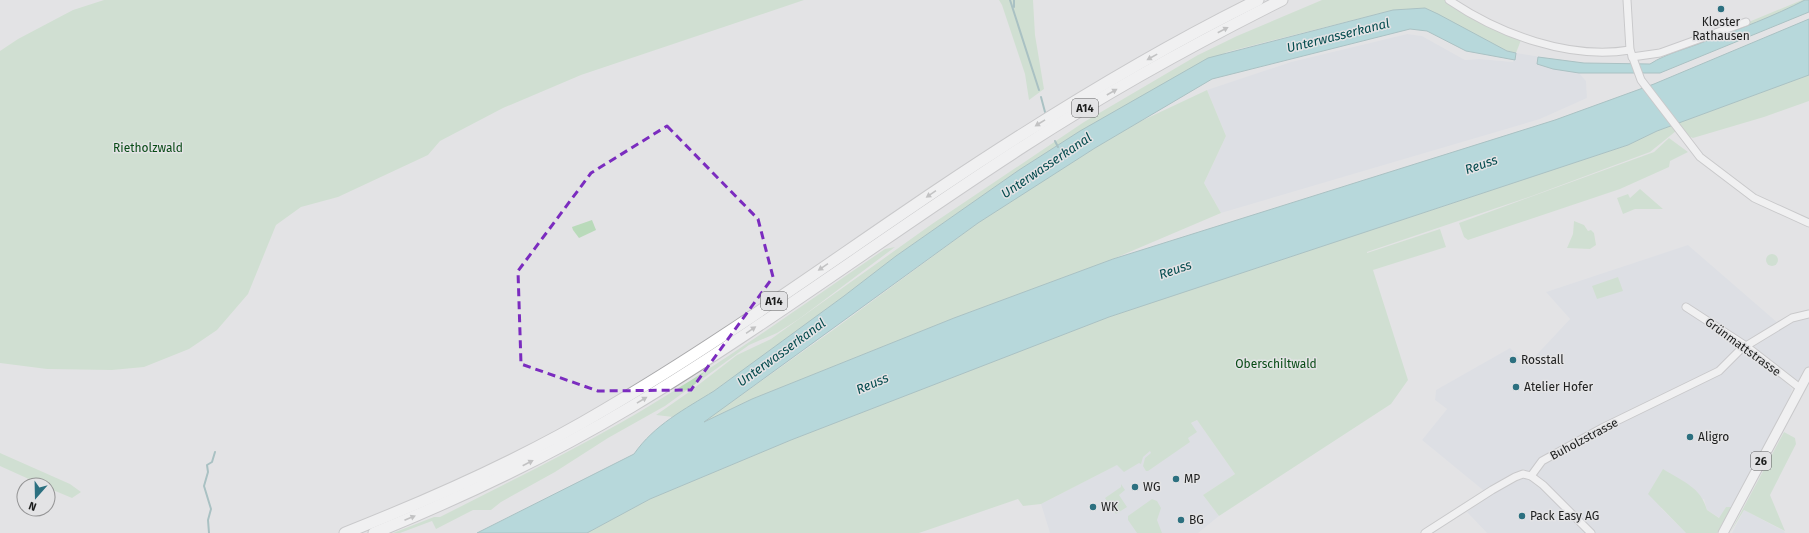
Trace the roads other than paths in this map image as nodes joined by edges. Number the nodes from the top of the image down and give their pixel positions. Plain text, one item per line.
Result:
1 (1258, 0) edge
2 (1282, 0) edge
3 (1449, 0) edge
4 (1627, 0) edge
5 (1746, 22) dead end
6 (1632, 57) junction
7 (1809, 223) edge
8 (1686, 307) dead end
9 (1809, 314) edge
10 (1746, 346) junction
11 (1809, 372) edge
12 (1800, 388) junction
13 (1530, 476) junction
14 (345, 533) edge
15 (374, 533) edge
16 (1425, 533) edge
17 (1591, 533) edge
18 (1723, 533) edge

1 -> 14 highway, A14
15 -> 2 highway, A14
3 - 6 street
4 - 6 street
5 - 6 street
6 - 7 street
8 - 10 street, Grünmattstrasse
9 - 10 street, Buholzstrasse
10 - 12 street, Grünmattstrasse
10 - 13 street, Buholzstrasse
11 - 12 main road, 26
12 - 18 main road, 26
13 - 16 street
13 - 17 street

